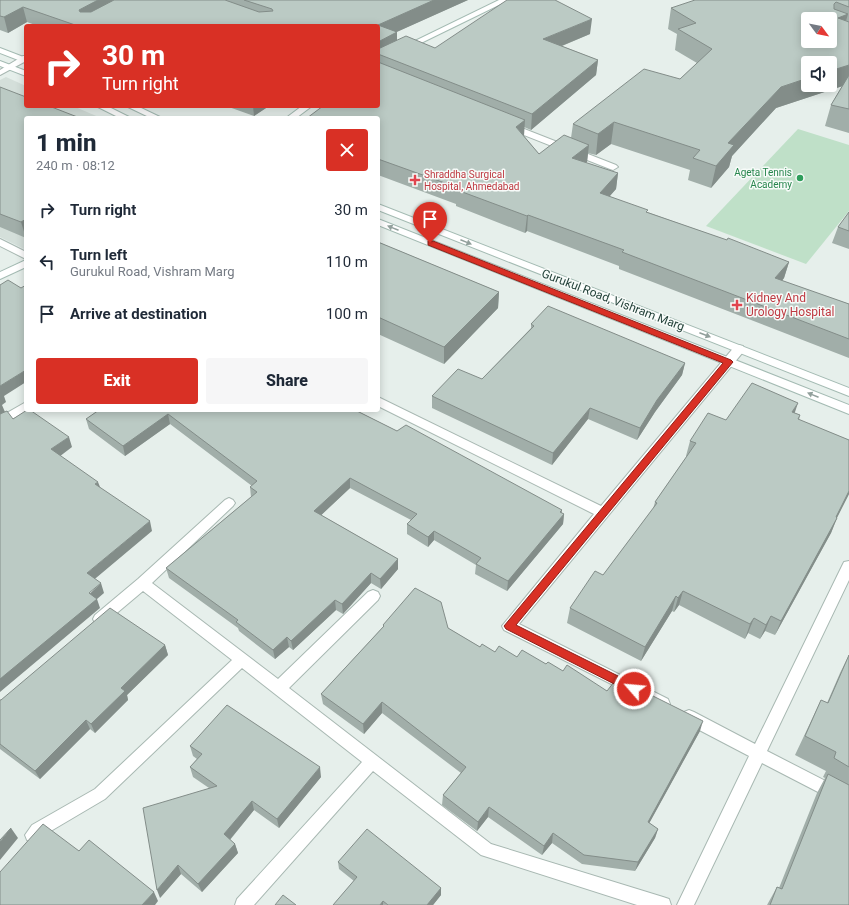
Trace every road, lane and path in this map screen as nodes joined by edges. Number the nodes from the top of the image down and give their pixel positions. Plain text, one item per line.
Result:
1 (506, 0) edge
2 (0, 50) edge
3 (24, 60) edge
4 (24, 60) edge
5 (380, 61) edge
6 (0, 63) edge
7 (10, 67) junction
8 (0, 72) edge
9 (24, 73) edge
10 (104, 108) edge
11 (135, 108) edge
12 (305, 108) edge
13 (122, 116) edge
14 (153, 116) edge
15 (293, 116) edge
16 (503, 123) edge
17 (613, 167) dead end
18 (380, 208) edge
19 (380, 223) edge
20 (0, 242) edge
21 (24, 255) edge
22 (24, 264) edge
23 (0, 276) edge
24 (739, 349) junction
25 (728, 362) junction
26 (849, 392) edge
27 (380, 402) edge
28 (24, 407) edge
29 (849, 410) edge
30 (0, 422) edge
31 (229, 503) dead end
32 (603, 513) junction
33 (849, 566) edge
34 (144, 583) junction
35 (373, 596) dead end
36 (90, 628) edge
37 (242, 660) junction
38 (279, 688) junction
39 (759, 752) junction
40 (372, 761) junction
41 (849, 801) edge
42 (24, 846) edge
43 (243, 905) edge
44 (663, 905) edge
45 (685, 905) edge

1 - 5 street
2 - 3 street
4 - 7 street
6 - 7 street
7 - 8 street
7 - 9 street
10 - 13 street
11 - 14 street
12 - 15 street
16 - 17 street
18 -> 24 street, Gurukul Road, Vishram Marg
25 -> 19 street, Gurukul Road, Vishram Marg
20 - 21 street
22 - 23 street
24 - 25 street
24 - 26 street, Gurukul Road, Vishram Marg
29 -> 25 street, Gurukul Road, Vishram Marg
25 - 32 street
27 - 32 street
28 - 30 street
31 - 34 street
32 - 39 street
33 - 39 street
34 - 36 street
34 - 37 street
35 - 38 street
37 - 38 street
37 - 42 street
38 - 40 street
39 - 41 street
39 - 45 street
40 - 43 street
40 - 44 street

